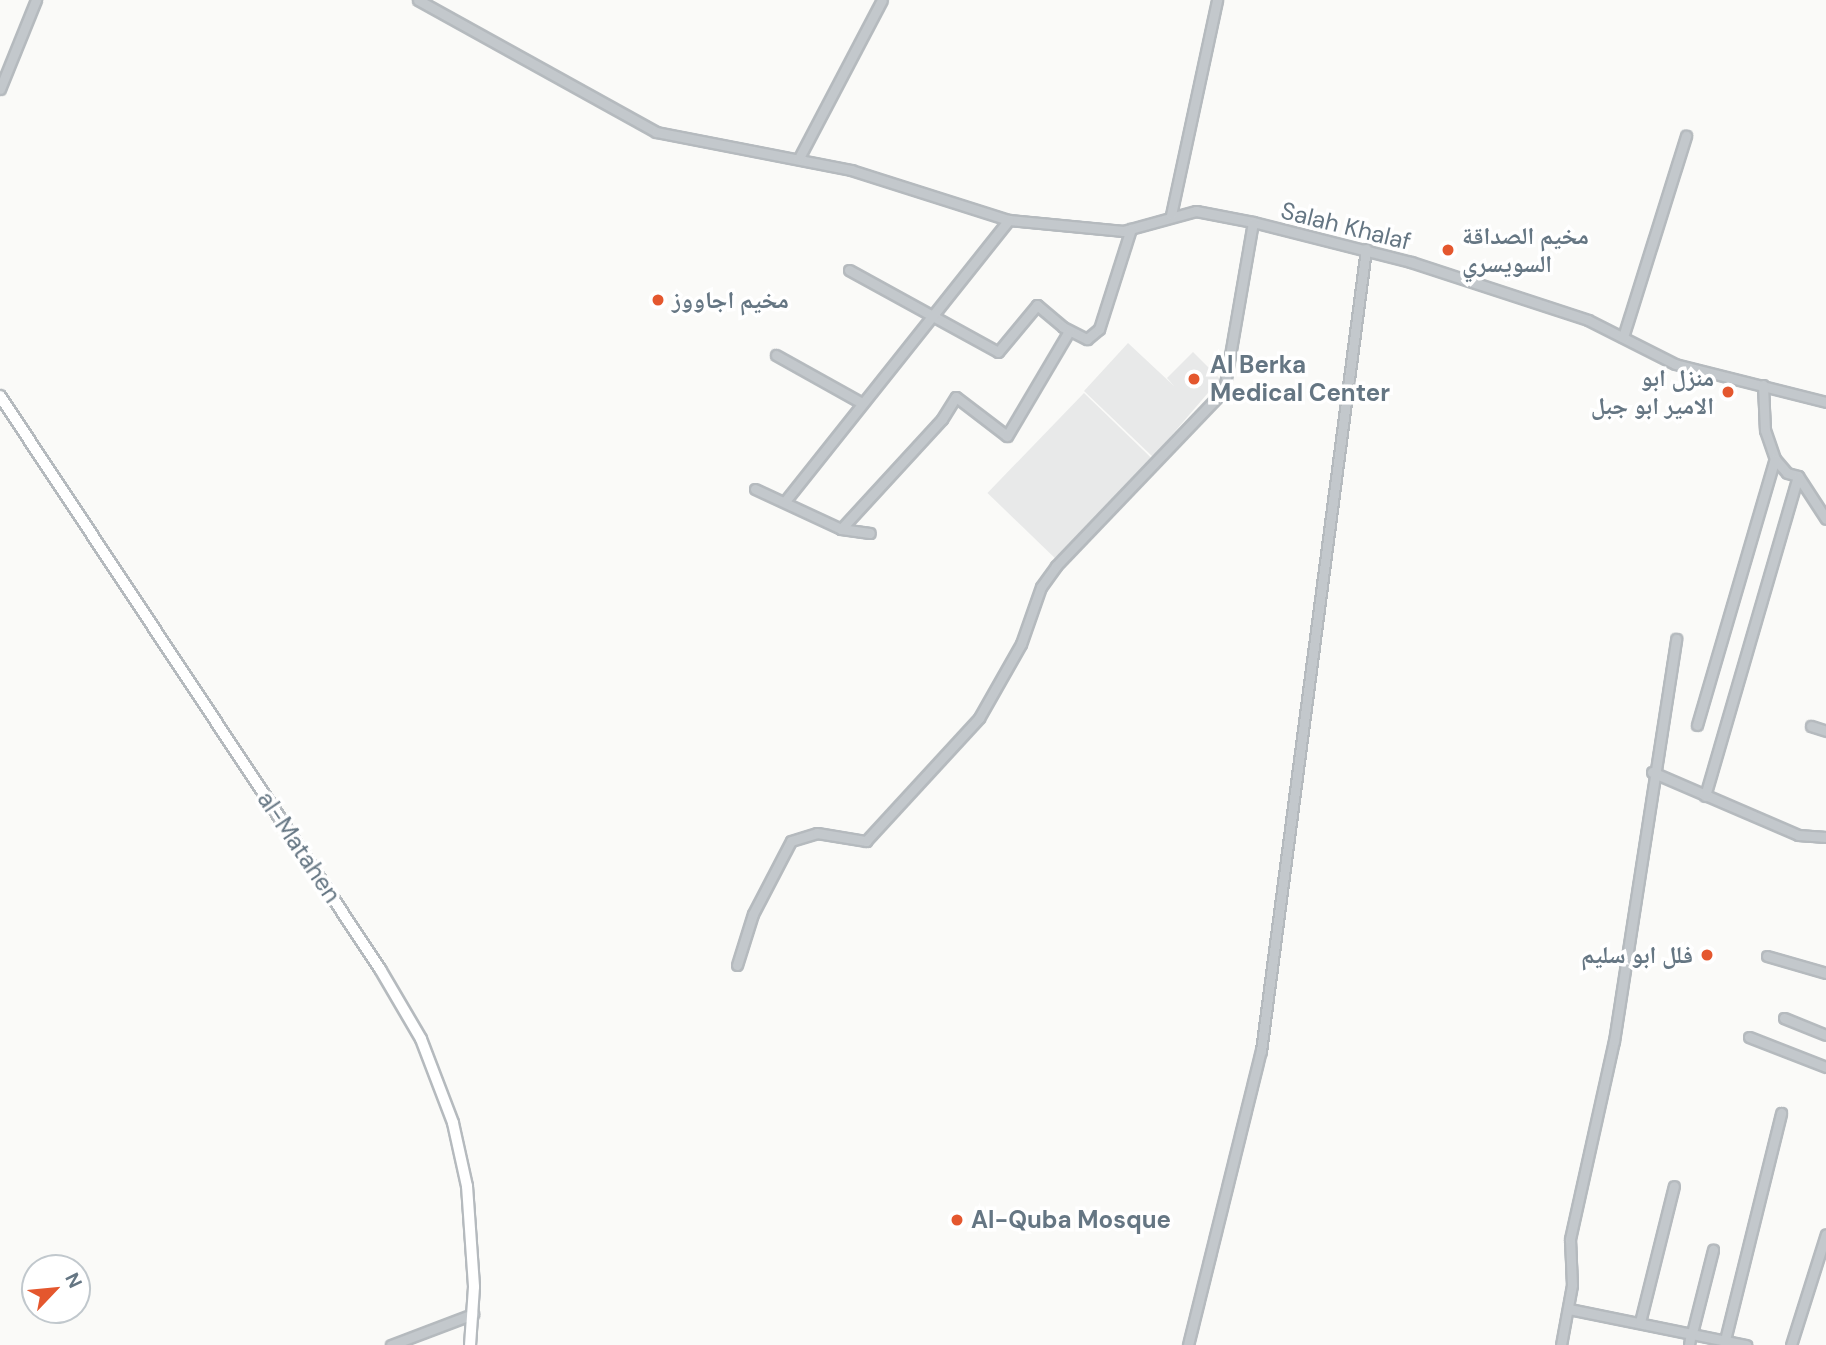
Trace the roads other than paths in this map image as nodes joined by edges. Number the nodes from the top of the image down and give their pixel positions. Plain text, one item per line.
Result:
1 (36, 0) edge
2 (418, 0) edge
3 (882, 0) edge
4 (1217, 0) edge
5 (0, 89) edge
6 (1686, 136) dead end
7 (799, 158) junction
8 (1171, 215) junction
9 (1009, 220) junction
10 (1253, 222) junction
11 (1131, 229) junction
12 (1366, 249) junction
13 (849, 270) dead end
14 (935, 317) junction
15 (1069, 331) junction
16 (1623, 337) junction
17 (776, 355) dead end
18 (1763, 385) junction
19 (0, 396) edge
20 (1826, 402) edge
21 (862, 403) junction
22 (1775, 459) junction
23 (1798, 476) junction
24 (755, 489) dead end
25 (786, 500) junction
26 (1826, 519) edge
27 (841, 529) junction
28 (870, 533) dead end
29 (1676, 639) dead end
30 (1698, 725) dead end
31 (1811, 726) dead end
32 (1826, 731) edge
33 (1652, 772) junction
34 (1705, 796) junction
35 (1826, 837) edge
36 (1767, 956) dead end
37 (737, 965) dead end
38 (1826, 973) edge
39 (1784, 1018) dead end
40 (1826, 1035) edge
41 (1749, 1037) dead end
42 (1826, 1067) edge
43 (1781, 1113) dead end
44 (1674, 1186) dead end
45 (1826, 1234) edge
46 (1713, 1251) dead end
47 (1569, 1309) junction
48 (473, 1314) junction
49 (1640, 1322) junction
50 (1692, 1333) junction
51 (1725, 1340) junction
52 (391, 1345) edge
53 (470, 1345) edge
54 (1188, 1345) edge
55 (1560, 1345) edge
56 (1689, 1345) edge
57 (1746, 1345) edge
58 (1791, 1345) edge

1 - 5 street
2 - 7 street
3 - 7 street
4 - 8 street
6 - 16 street
7 - 9 street
8 - 10 street, Salah Khalaf
8 - 11 street, Salah Khalaf
9 - 11 street
9 - 14 street
10 - 12 street, Salah Khalaf
10 - 37 street
11 - 15 street
12 - 16 street, Salah Khalaf
12 - 54 street
13 - 14 street
14 - 15 street
14 - 21 street
15 - 27 street
16 - 18 street, Salah Khalaf
17 - 21 street
18 - 20 street, Salah Khalaf
18 - 22 street
19 - 48 main road, al-Matahen
21 - 25 street
22 - 23 street
22 - 30 street
23 - 26 street
23 - 34 street
24 - 25 street
25 - 27 street
27 - 28 street
29 - 33 street
31 - 32 street
33 - 34 street
33 - 47 street
34 - 35 street
36 - 38 street
39 - 40 street
41 - 42 street
43 - 51 street
44 - 49 street
45 - 58 street
46 - 50 street
47 - 49 street
47 - 55 street
48 - 52 street
48 - 53 main road, al-Matahen
49 - 50 street
50 - 51 street
50 - 56 street
51 - 57 street

